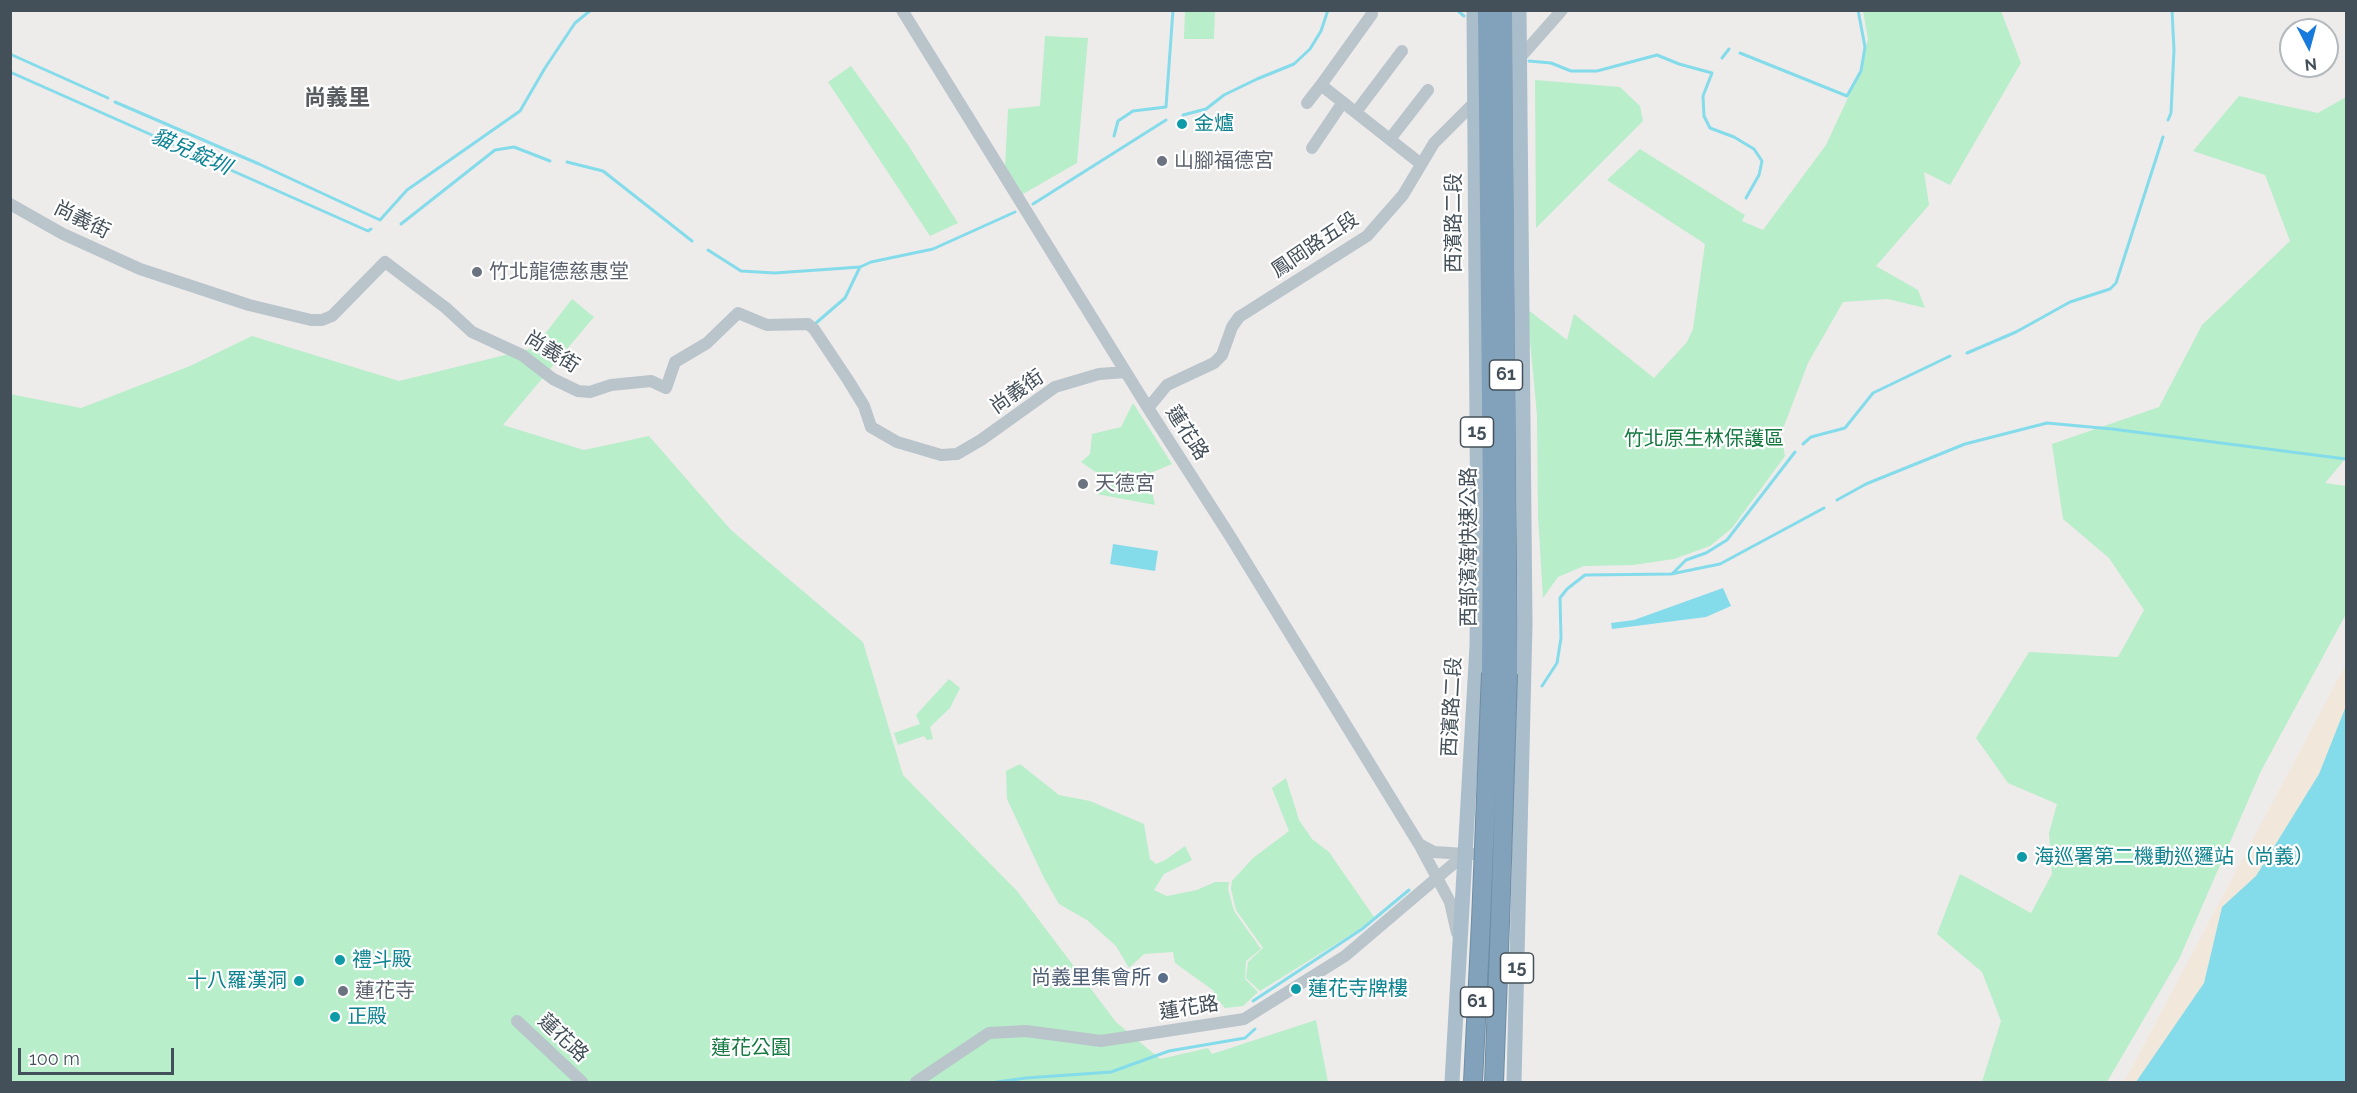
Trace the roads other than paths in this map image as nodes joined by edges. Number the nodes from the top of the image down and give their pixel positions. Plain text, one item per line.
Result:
1 (902, 10) edge
2 (1474, 10) edge
3 (1487, 10) edge
4 (1503, 10) edge
5 (1519, 10) edge
6 (1562, 10) edge
7 (1372, 14) dead end
8 (1402, 51) dead end
9 (1519, 59) junction
10 (1504, 76) junction
11 (1321, 85) junction
12 (1428, 90) dead end
13 (1481, 96) junction
14 (1343, 102) junction
15 (1307, 103) dead end
16 (1356, 112) junction
17 (1390, 139) junction
18 (1312, 148) dead end
19 (1421, 164) junction
20 (10, 204) edge
21 (1126, 372) junction
22 (1148, 408) junction
23 (1499, 674) junction
24 (1419, 844) junction
25 (1466, 854) junction
26 (1520, 854) junction
27 (1437, 878) junction
28 (1461, 948) junction
29 (517, 1021) dead end
30 (582, 1083) edge
31 (916, 1083) edge
32 (1452, 1083) edge
33 (1473, 1083) edge
34 (1494, 1083) edge
35 (1514, 1083) edge

1 - 21 street, 蓮花路
2 - 13 main road, 西濱路二段 / 15
3 - 13 highway, 西部濱海快速公路 / 61
4 - 10 highway, 西部濱海快速公路 / 61
5 - 9 main road, 15
6 - 9 street, 鳳岡路五段
7 - 11 street
8 - 16 street
9 - 10 street, 鳳岡路五段
9 - 26 main road, 15
10 - 13 street, 鳳岡路五段
10 - 23 highway, 西部濱海快速公路 / 61
11 - 14 street
11 - 15 street
12 - 17 street
13 - 19 street, 鳳岡路五段
13 - 23 highway, 西部濱海快速公路 / 61
13 - 25 main road, 西濱路二段 / 15
14 - 16 street
14 - 18 street
16 - 17 street
17 - 19 street
19 - 22 street, 鳳岡路五段
20 - 21 street, 尚義街
21 - 22 street, 蓮花路
22 - 24 street, 蓮花路
23 - 33 highway, 西部濱海快速公路 / 61, bridge
23 - 34 highway, 西部濱海快速公路 / 61, bridge
24 - 25 street
24 - 27 street, 蓮花路
25 - 26 street
25 - 27 street, 蓮花路
25 - 28 main road, 西濱路二段 / 15
26 - 35 main road, 15
27 - 28 street
27 - 31 street, 蓮花路
28 - 32 main road, 西濱路二段 / 15
29 - 30 street, 蓮花路

